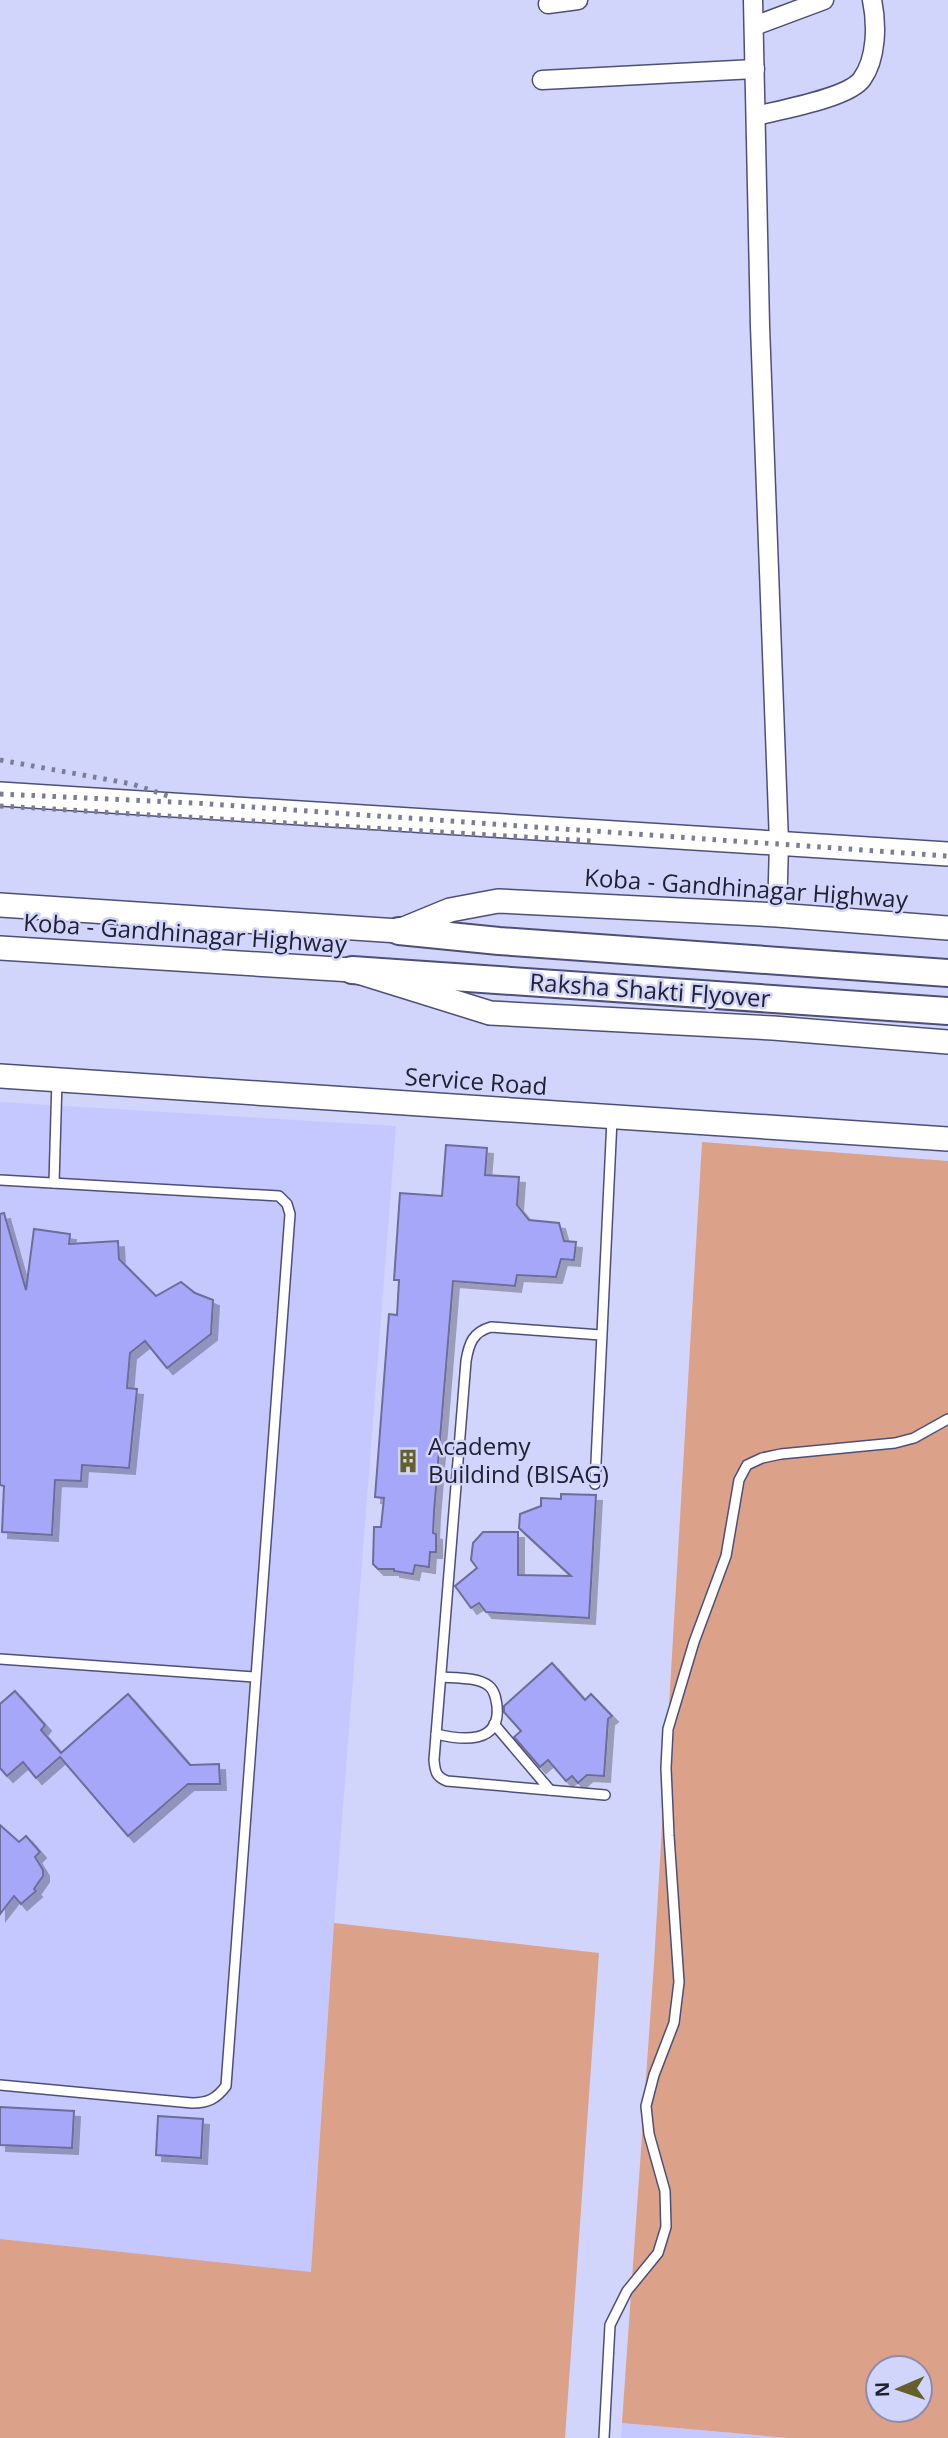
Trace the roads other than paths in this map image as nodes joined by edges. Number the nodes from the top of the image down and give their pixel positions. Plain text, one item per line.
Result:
1 (578, 0) edge
2 (753, 0) edge
3 (824, 0) edge
4 (872, 0) edge
5 (548, 4) dead end
6 (754, 26) junction
7 (755, 69) junction
8 (542, 80) dead end
9 (755, 116) junction
10 (0, 794) edge
11 (779, 843) junction
12 (948, 854) edge
13 (0, 905) edge
14 (777, 915) junction
15 (948, 928) edge
16 (398, 931) junction
17 (0, 948) edge
18 (352, 970) junction
19 (948, 973) edge
20 (948, 1011) edge
21 (948, 1042) edge
22 (0, 1076) edge
23 (57, 1080) junction
24 (612, 1117) junction
25 (948, 1139) edge
26 (0, 1180) edge
27 (54, 1183) junction
28 (601, 1335) junction
29 (948, 1419) edge
30 (595, 1485) dead end
31 (0, 1659) edge
32 (254, 1677) junction
33 (442, 1677) junction
34 (494, 1724) junction
35 (436, 1734) junction
36 (550, 1790) junction
37 (605, 1795) dead end
38 (0, 2085) edge
39 (604, 2438) edge

1 - 5 street
2 - 6 street
3 - 6 street
4 - 9 street
6 - 7 street
7 - 8 street
7 - 9 street
9 - 11 street
10 - 11 main road
11 - 12 main road
11 - 14 street
13 - 16 main road, Koba - Gandhinagar Highway
14 - 15 main road, Koba - Gandhinagar Highway
14 - 16 main road, Koba - Gandhinagar Highway
16 - 19 main road, Raksha Shakti Flyover
17 - 18 main road, Koba - Gandhinagar Highway
18 - 20 main road, Raksha Shakti Flyover
18 - 21 main road, Koba - Gandhinagar Highway
22 - 23 main road, Service Road
23 - 24 main road, Service Road
23 - 27 lane
24 - 25 main road, Service Road
24 - 28 lane
26 - 27 lane
27 - 32 lane
28 - 30 lane
28 - 33 lane
29 - 39 lane
31 - 32 lane
32 - 38 lane
33 - 34 lane
33 - 35 lane
34 - 35 lane
34 - 36 lane
35 - 36 lane
36 - 37 lane

